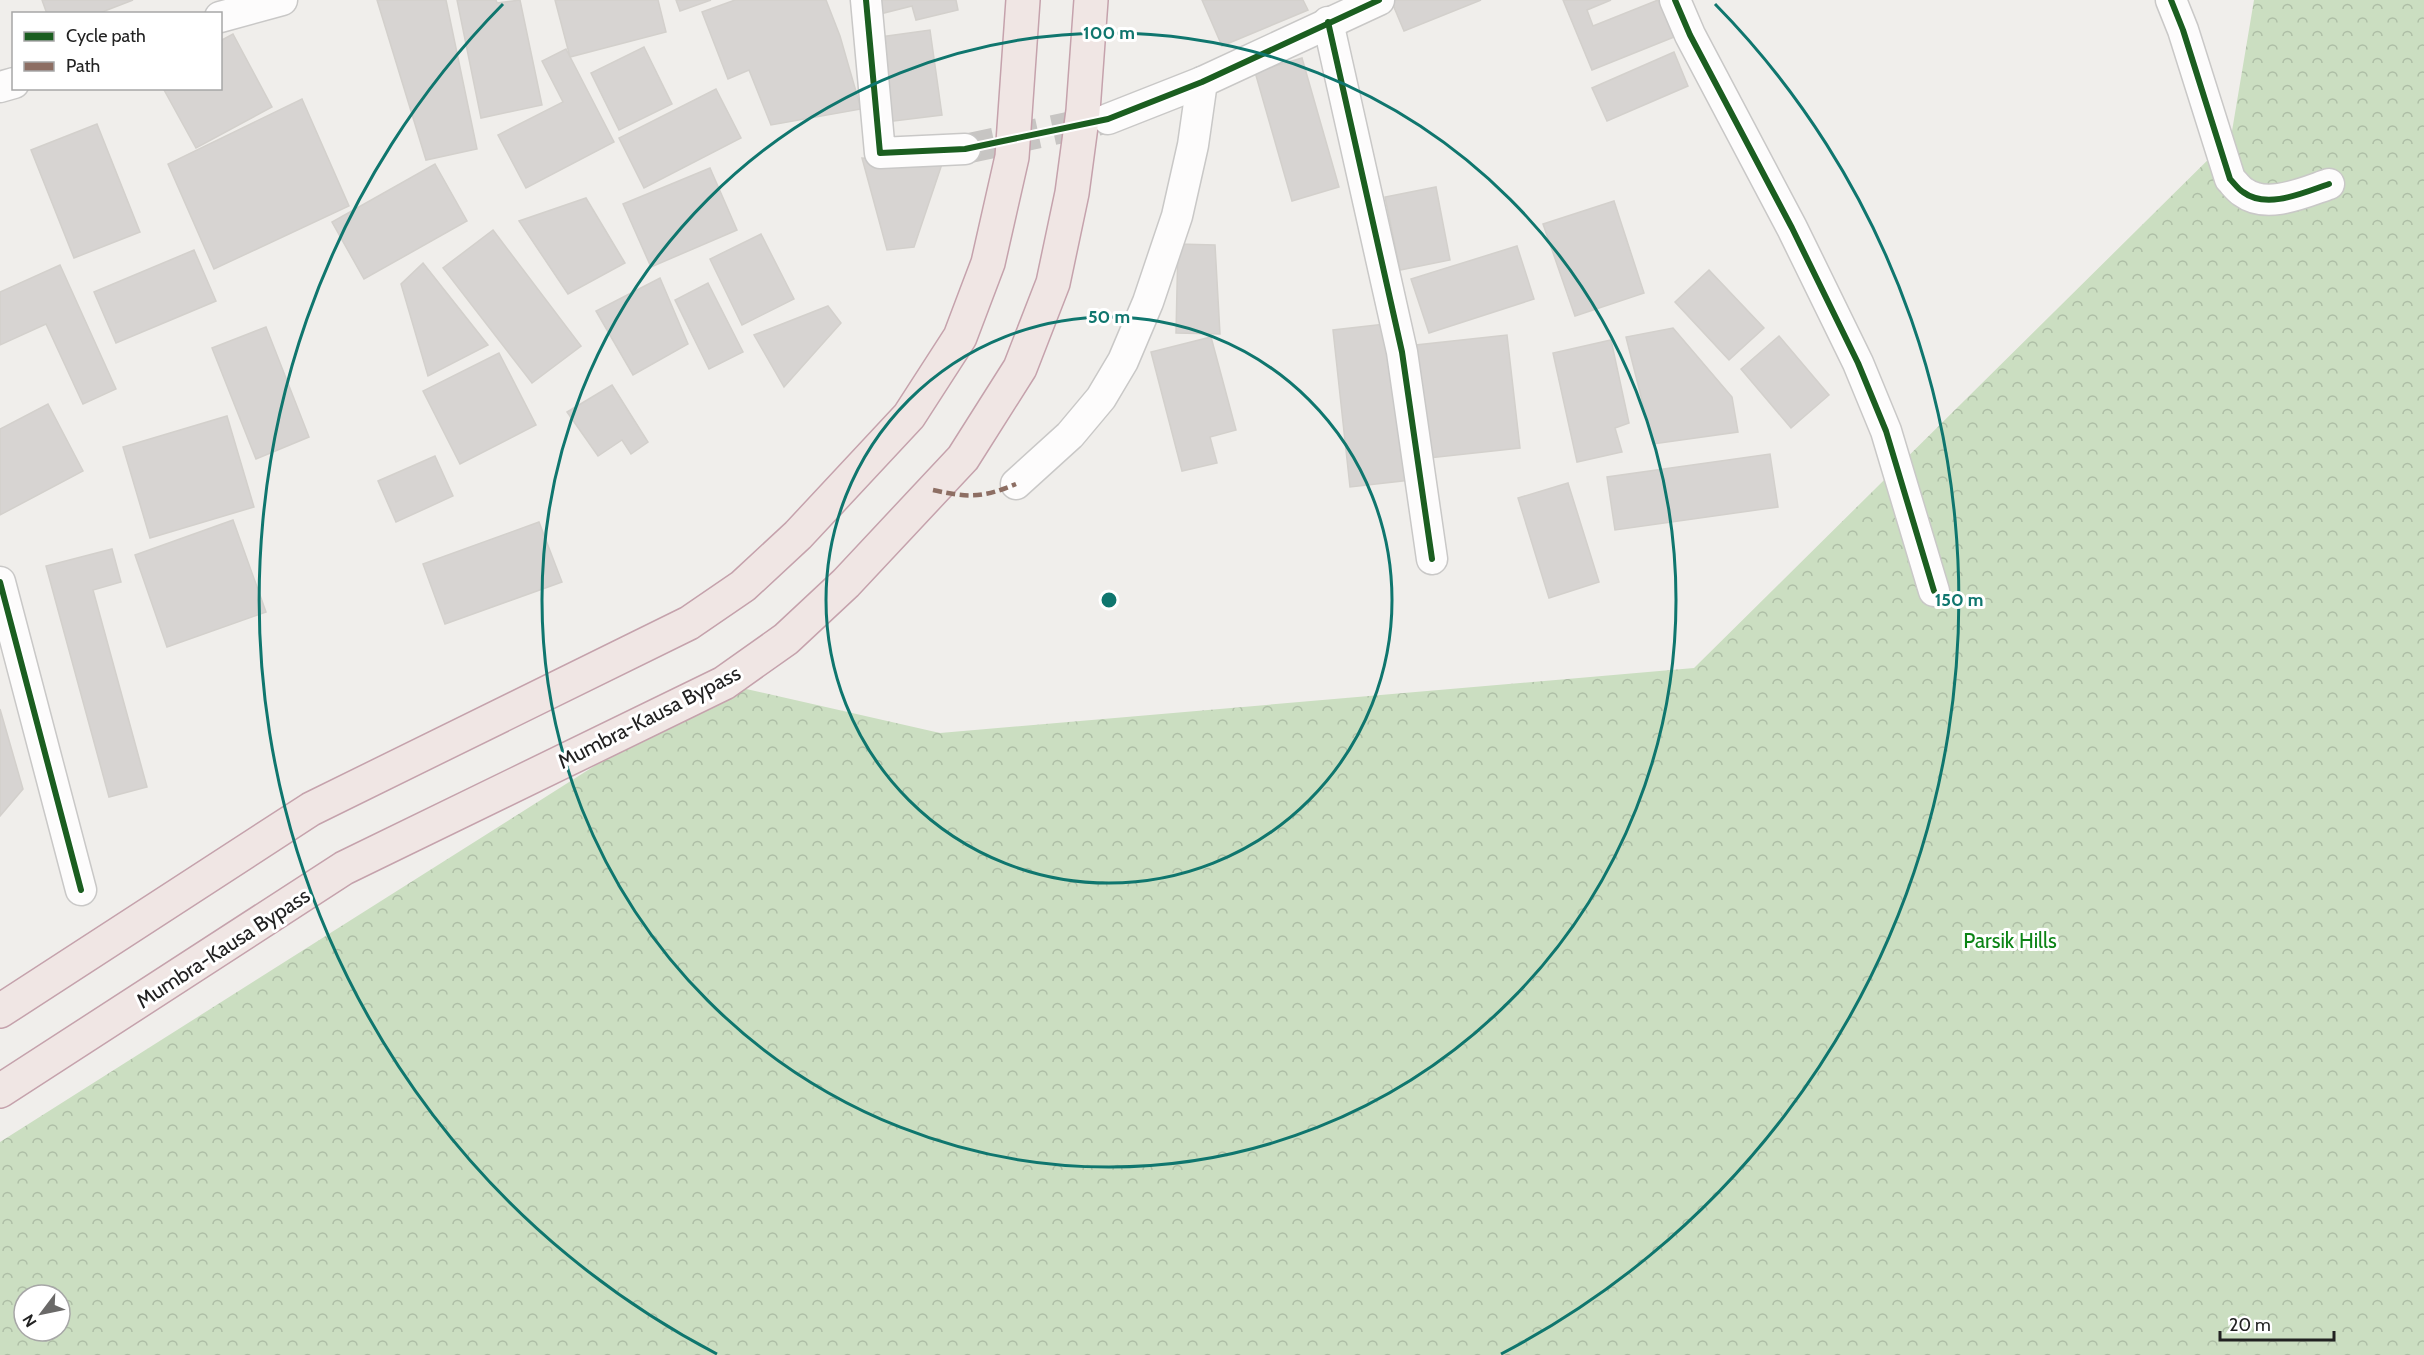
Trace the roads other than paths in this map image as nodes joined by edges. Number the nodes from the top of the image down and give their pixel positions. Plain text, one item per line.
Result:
1 (282, 0) edge
2 (866, 0) edge
3 (1023, 0) edge
4 (1091, 0) edge
5 (1379, 0) edge
6 (1675, 0) edge
7 (2170, 0) edge
8 (222, 15) edge
9 (1328, 22) junction
10 (1202, 82) junction
11 (1108, 119) tunnel mouth
12 (965, 149) tunnel mouth
13 (2329, 184) dead end
14 (1016, 484) dead end
15 (1432, 559) dead end
16 (0, 582) edge
17 (1934, 591) dead end
18 (81, 890) dead end
19 (0, 1011) edge
20 (0, 1091) edge

1 - 8 street
2 - 12 street
3 - 19 highway
4 - 20 highway, Mumbra-Kausa Bypass
5 - 9 street
6 - 17 street
7 - 13 street
9 - 10 street
9 - 15 street
10 - 11 street
10 - 14 street
16 - 18 street

